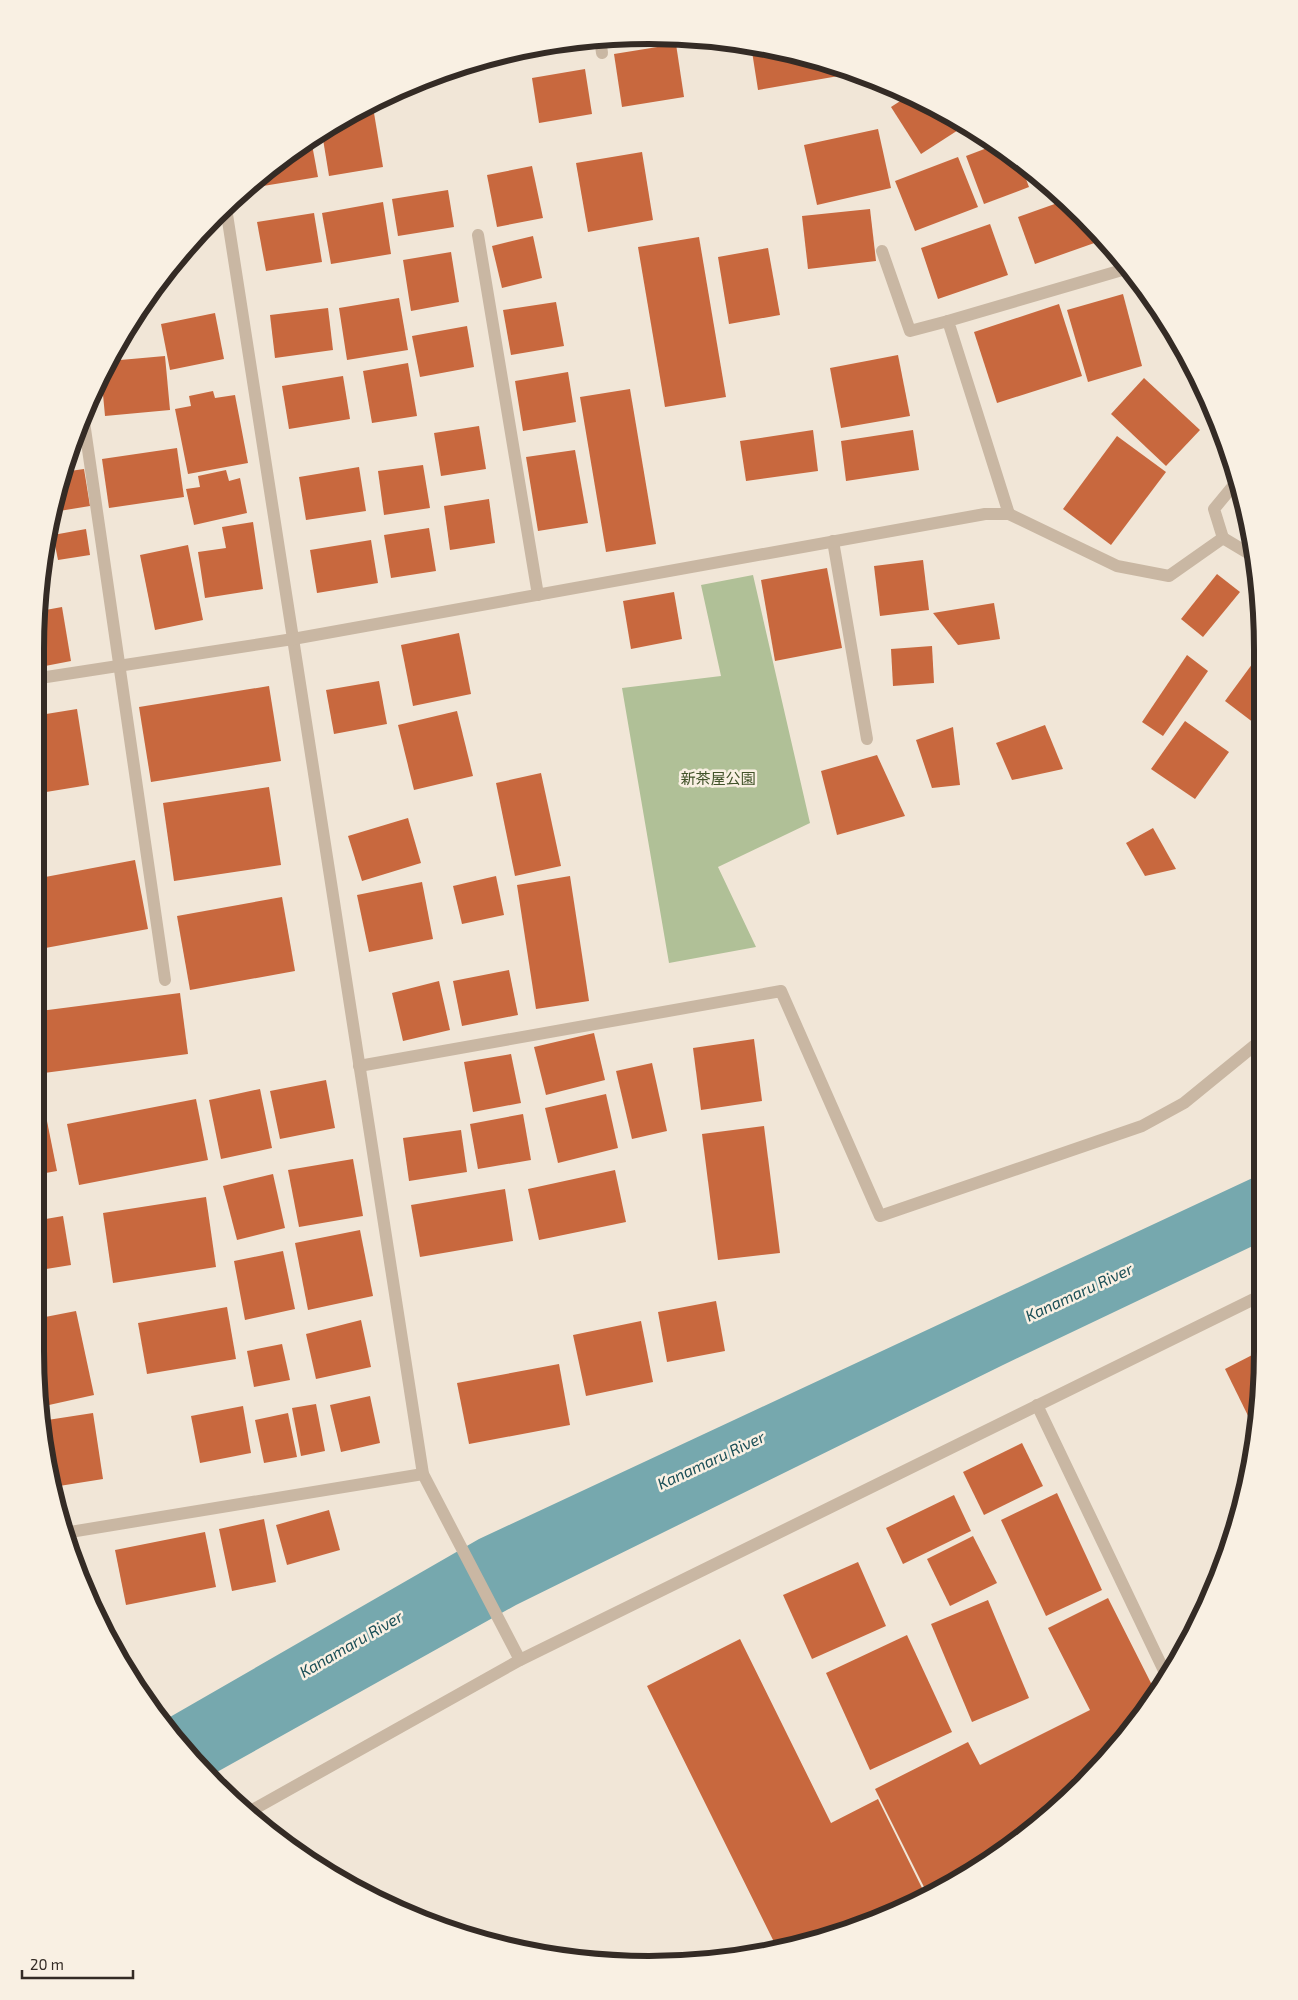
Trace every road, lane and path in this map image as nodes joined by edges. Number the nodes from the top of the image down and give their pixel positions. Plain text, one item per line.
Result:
1 (601, 46) edge
2 (602, 53) dead end
3 (227, 215) edge
4 (478, 235) dead end
5 (882, 251) dead end
6 (1121, 270) edge
7 (948, 321) junction
8 (85, 430) edge
9 (1232, 487) edge
10 (1009, 514) junction
11 (1223, 538) junction
12 (833, 541) junction
13 (1246, 552) edge
14 (538, 595) junction
15 (293, 639) junction
16 (120, 666) junction
17 (44, 677) edge
18 (867, 739) dead end
19 (165, 980) dead end
20 (1254, 1046) edge
21 (360, 1066) junction
22 (1254, 1299) edge
23 (1037, 1405) junction
24 (423, 1474) junction
25 (71, 1531) edge
26 (520, 1660) junction
27 (1163, 1669) edge
28 (253, 1809) edge

1 - 2 street
3 - 15 street
4 - 14 street
5 - 7 street
6 - 7 street
7 - 10 street
8 - 16 street
9 - 11 street
10 - 11 street
10 - 12 street
11 - 13 street
12 - 14 street
12 - 18 street
14 - 15 street
15 - 16 street
15 - 21 street
16 - 17 street
16 - 19 street
20 - 21 street
21 - 24 street
22 - 23 street
23 - 26 street
23 - 27 street
24 - 25 street
24 - 26 street
26 - 28 street

